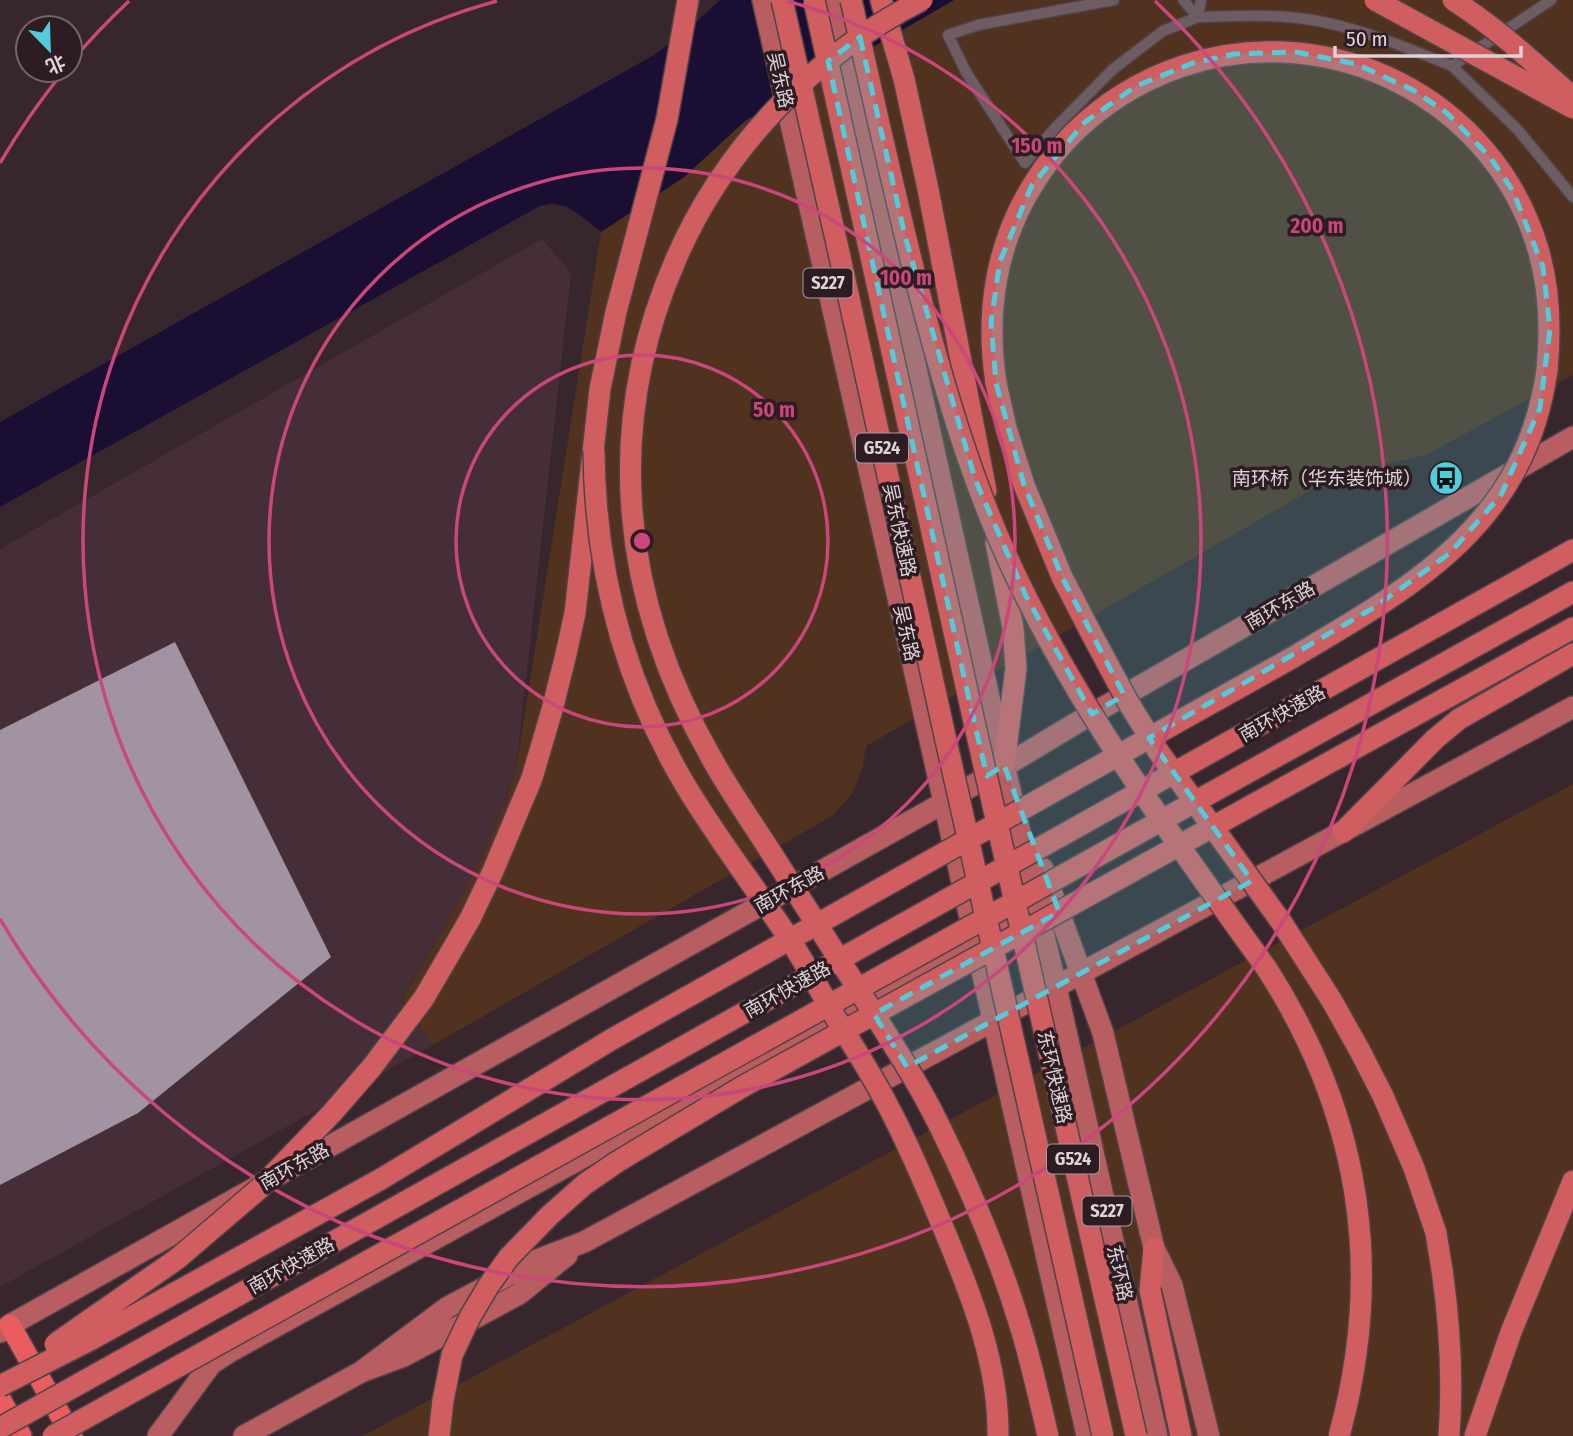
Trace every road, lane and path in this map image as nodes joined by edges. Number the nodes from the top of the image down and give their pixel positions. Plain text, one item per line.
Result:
1 (688, 0) edge
2 (763, 0) edge
3 (782, 0) edge
4 (814, 0) edge
5 (834, 0) edge
6 (851, 0) edge
7 (881, 0) edge
8 (922, 0) edge
9 (1114, 0) edge
10 (1183, 0) edge
11 (1201, 0) edge
12 (1375, 0) edge
13 (1453, 0) edge
14 (1548, 1) edge
15 (1198, 17) junction
16 (1452, 66) junction
17 (1573, 97) edge
18 (1573, 108) edge
19 (1573, 197) edge
20 (1573, 437) edge
21 (594, 451) junction
22 (1573, 550) edge
23 (1573, 592) edge
24 (1573, 628) edge
25 (1573, 654) edge
26 (1573, 707) edge
27 (1004, 765) junction
28 (945, 802) junction
29 (1343, 832) junction
30 (1011, 883) joint
31 (981, 896) joint
32 (1037, 908) junction
33 (976, 941) junction
34 (1082, 973) junction
35 (1056, 987) junction
36 (994, 1020) junction
37 (1573, 1181) edge
38 (1154, 1248) junction
39 (5, 1328) edge
40 (0, 1383) edge
41 (0, 1399) edge
42 (0, 1428) edge
43 (21, 1436) edge
44 (53, 1436) edge
45 (72, 1436) edge
46 (159, 1436) edge
47 (244, 1436) edge
48 (439, 1436) edge
49 (998, 1436) edge
50 (1048, 1436) edge
51 (1087, 1436) edge
52 (1104, 1436) edge
53 (1136, 1436) edge
54 (1157, 1436) edge
55 (1181, 1436) edge
56 (1209, 1436) edge
57 (1339, 1436) edge
58 (1449, 1436) edge
59 (1475, 1436) edge

1 - 21 highway
2 - 28 main road, 吴东路 / S227
3 - 31 highway, 吴东快速路 / G524, bridge
4 - 30 highway, 吴东快速路 / G524, bridge
5 - 27 main road, S227
6 - 57 highway, bridge
7 - 27 highway
8 - 50 highway, bridge
9 - 15 lane
10 - 15 lane
11 - 15 lane
12 - 18 highway, bridge
13 - 17 highway, bridge
14 - 16 lane
15 - 16 lane
16 - 19 lane
20 - 27 main road, 南环东路
21 - 40 highway, bridge
21 - 49 highway, bridge
22 - 42 highway, 南环快速路, bridge
23 - 44 highway, 南环快速路, bridge
24 - 48 highway, bridge
25 - 29 highway
26 - 29 main road
27 - 28 main road, 南环东路
27 - 32 main road, S227
27 - 34 main road
28 - 33 main road, 吴东路 / S227
28 - 39 main road, 南环东路
29 - 34 main road
30 - 53 highway, 东环快速路 / G524, bridge
31 - 52 highway, 东环快速路 / G524, bridge
32 - 33 main road
32 - 35 main road, S227
33 - 36 main road, 吴东路 / S227
33 - 46 main road
34 - 35 main road
34 - 38 main road
35 - 36 main road
35 - 54 main road, 东环路 / S227
36 - 47 main road
36 - 51 main road, S227
37 - 59 highway
38 - 55 highway
38 - 56 main road
39 - 45 highway
40 - 58 highway, bridge
41 - 43 highway

